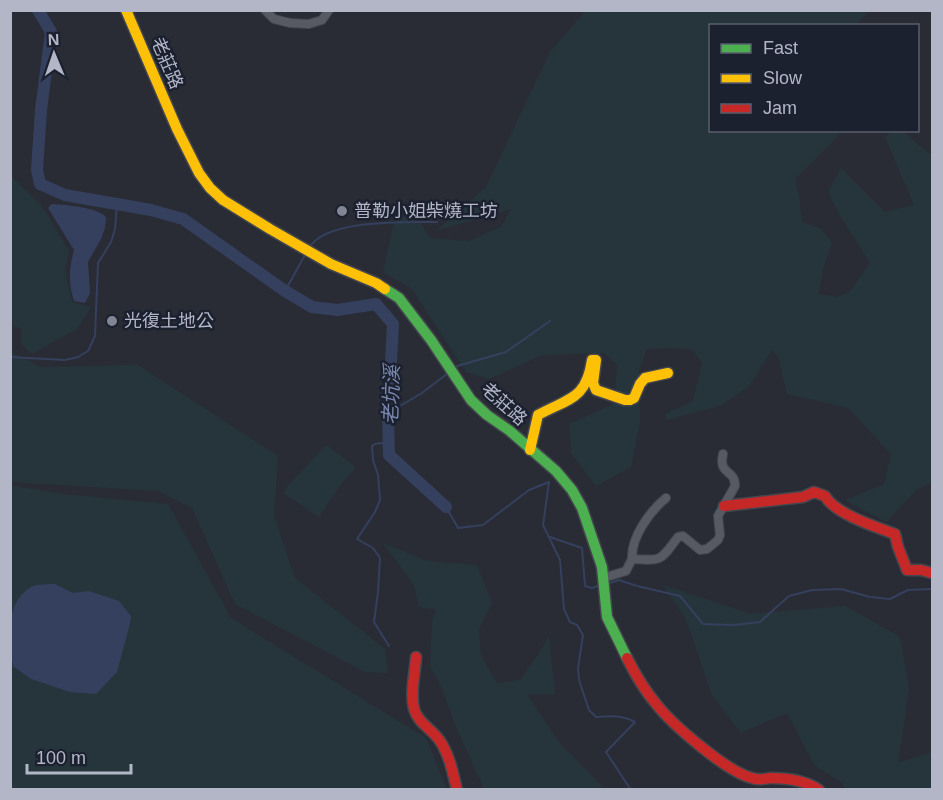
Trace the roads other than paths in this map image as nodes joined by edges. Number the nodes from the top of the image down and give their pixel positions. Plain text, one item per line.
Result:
1 (126, 10) edge
2 (265, 10) edge
3 (329, 10) edge
4 (668, 373) dead end
5 (530, 450) junction
6 (723, 454) dead end
7 (666, 498) dead end
8 (724, 506) junction
9 (632, 560) junction
10 (933, 573) edge
11 (603, 583) junction
12 (416, 657) dead end
13 (457, 789) edge
14 (819, 789) edge

1 - 5 street, 老莊路
2 - 3 street
4 - 5 street
5 - 11 street, 老莊路
6 - 8 street
7 - 9 street
8 - 9 street
8 - 10 street
9 - 11 street
11 - 14 street, 老莊路
12 - 13 street

